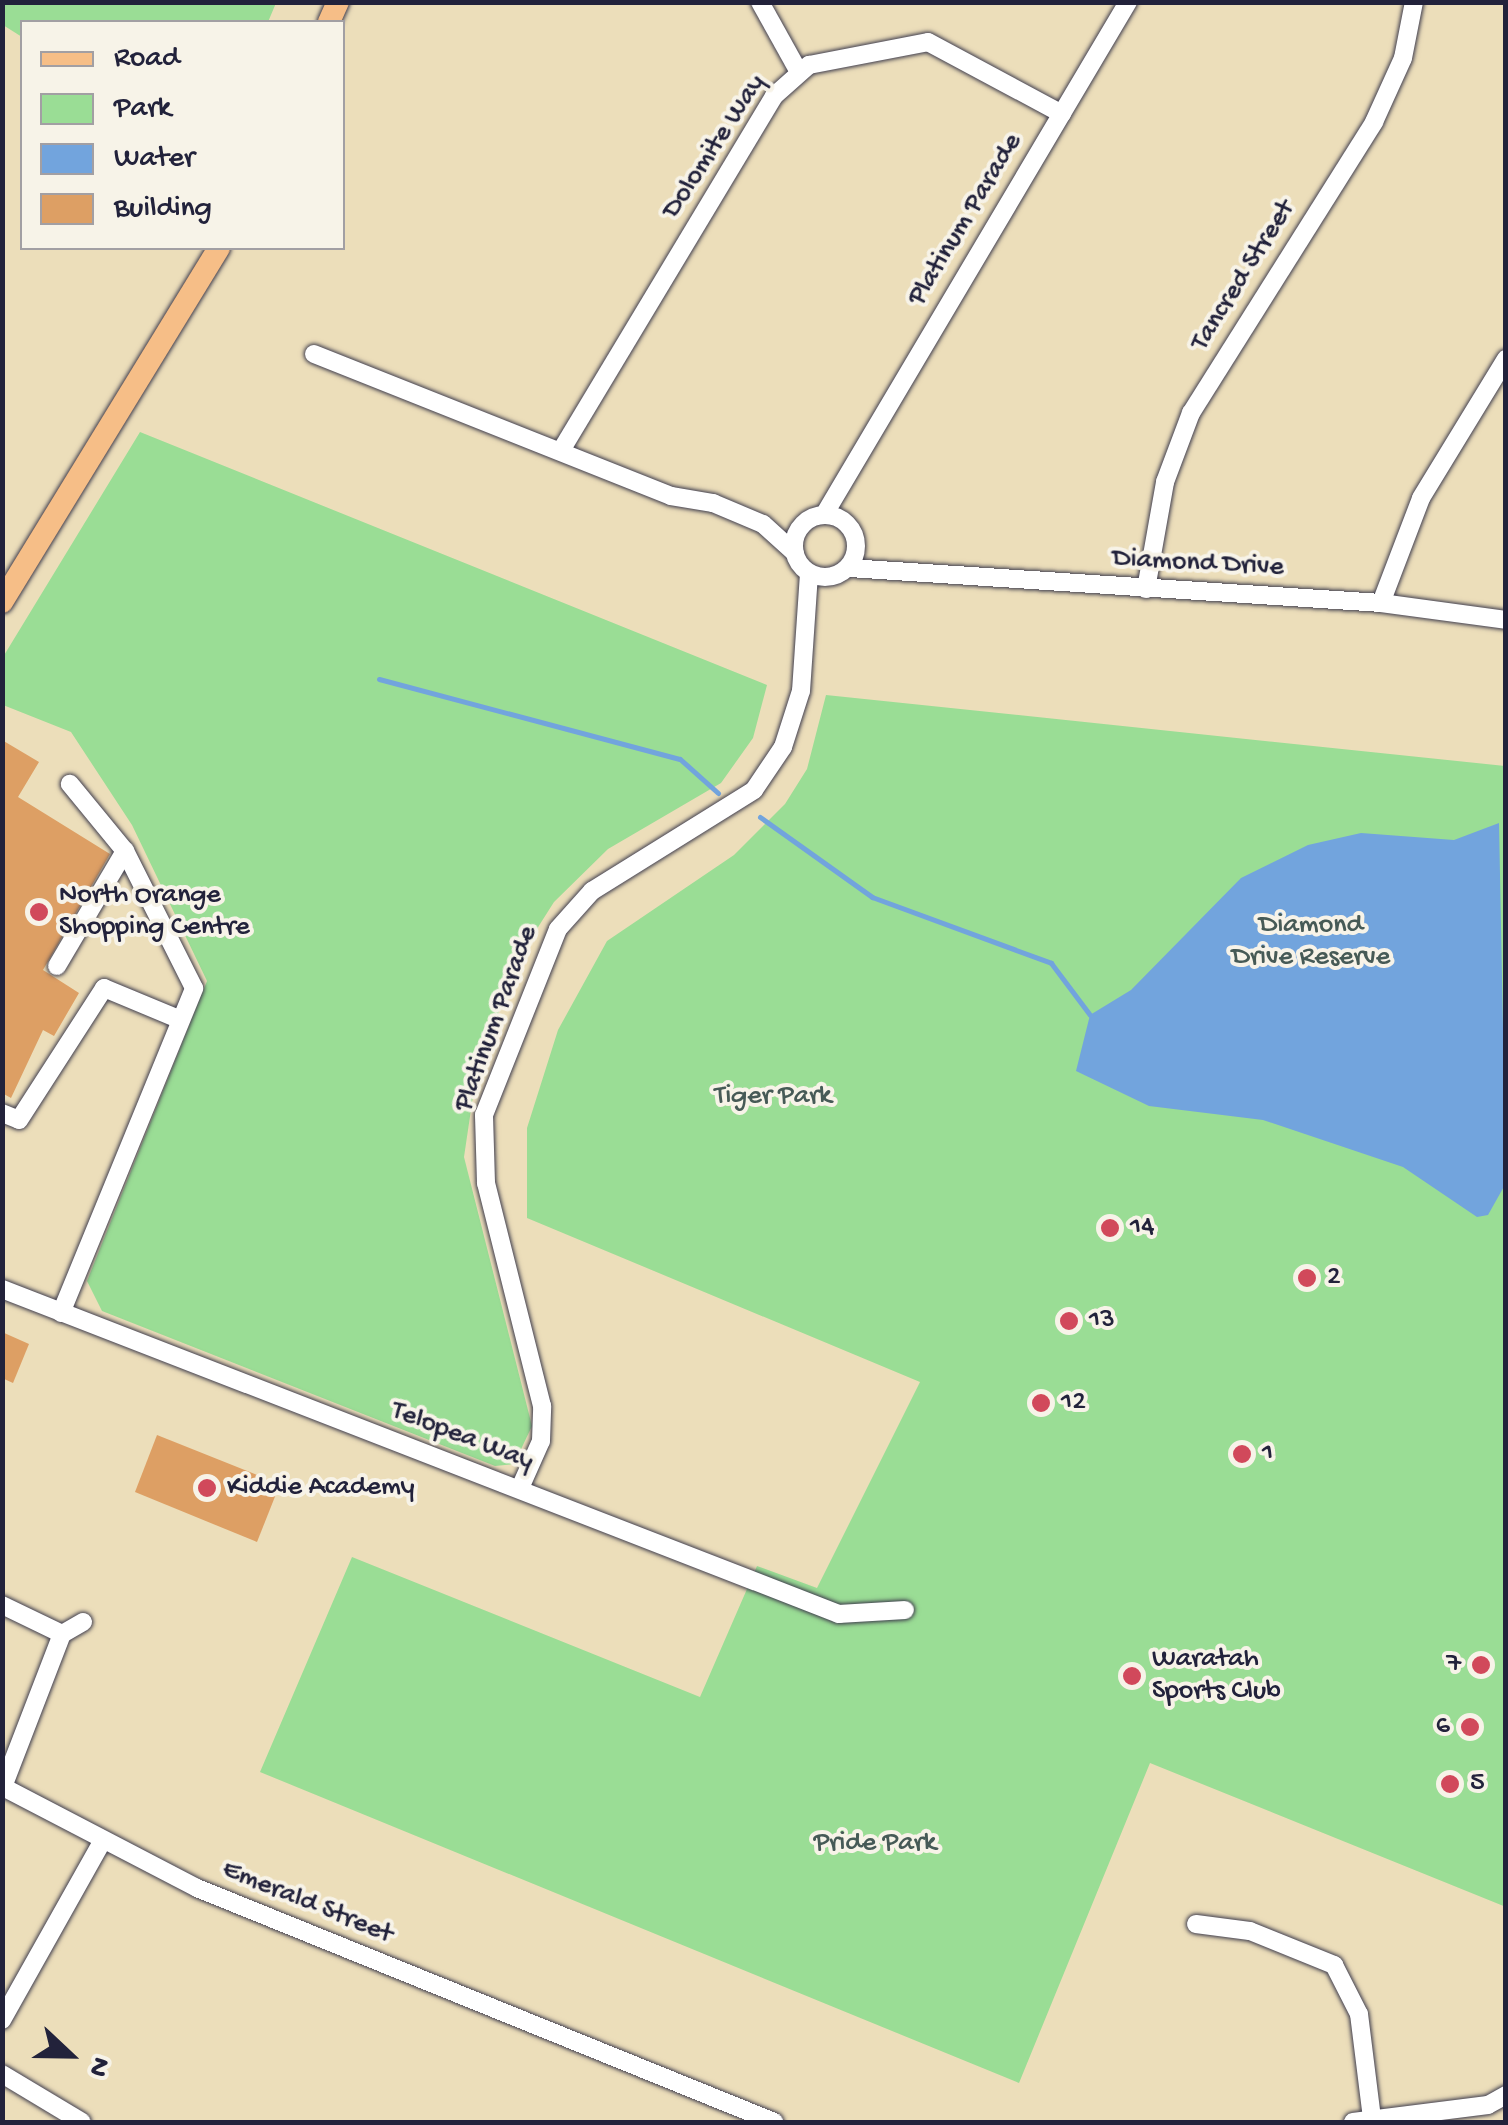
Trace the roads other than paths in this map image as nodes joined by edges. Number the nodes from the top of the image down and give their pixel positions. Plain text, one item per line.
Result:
1 (760, 2) edge
2 (1128, 2) edge
3 (1414, 2) edge
4 (799, 72) junction
5 (1062, 114) junction
6 (218, 250) edge
7 (314, 354) dead end
8 (1506, 359) edge
9 (562, 449) junction
10 (851, 466) junction
11 (824, 515) junction
12 (763, 524) junction
13 (802, 526) junction
14 (850, 528) junction
15 (795, 552) junction
16 (888, 564) junction
17 (849, 568) junction
18 (809, 573) junction
19 (830, 577) junction
20 (1146, 588) junction
21 (2, 602) edge
22 (1381, 603) junction
23 (812, 611) junction
24 (1506, 620) edge
25 (70, 784) dead end
26 (125, 851) junction
27 (57, 966) dead end
28 (181, 1020) junction
29 (2, 1114) edge
30 (2, 1289) edge
31 (62, 1313) junction
32 (520, 1488) junction
33 (2, 1605) edge
34 (905, 1610) dead end
35 (83, 1622) dead end
36 (62, 1634) junction
37 (102, 1842) junction
38 (1196, 1924) dead end
39 (2, 2020) edge
40 (2, 2074) edge
41 (1506, 2094) edge
42 (1493, 2114) edge
43 (1362, 2121) edge
44 (82, 2122) edge
45 (774, 2122) edge

1 - 4 street
2 - 5 street, Platinum Parade
3 - 20 street, Tancred Street
4 - 5 street, Dolomite Way
4 - 9 street, Dolomite Way
5 - 10 street, Platinum Parade
6 - 21 main road
7 - 9 street
8 - 22 street
9 - 12 street
10 - 11 street, Platinum Parade
10 - 14 street, Platinum Parade
11 - 13 street
11 - 14 street
12 - 13 street
12 - 15 street
13 - 15 street
14 - 16 street
14 - 17 street
15 - 18 street
16 - 17 street, Diamond Drive
16 - 20 street, Diamond Drive
17 - 19 street
18 - 19 street
18 - 23 street, Platinum Parade
19 - 23 street, Platinum Parade
20 - 22 street, Diamond Drive
22 - 24 street, Diamond Drive
23 - 32 street, Platinum Parade
25 - 26 street
26 - 27 street
26 - 28 street
28 - 29 street
28 - 31 street
30 - 31 street, Telopea Way
31 - 32 street, Telopea Way
32 - 34 street, Telopea Way
33 - 36 street
35 - 36 street
36 - 37 street, Emerald Street
37 - 39 street
37 - 45 street, Emerald Street
38 - 43 street
40 - 44 street
41 - 42 street
42 - 43 street

